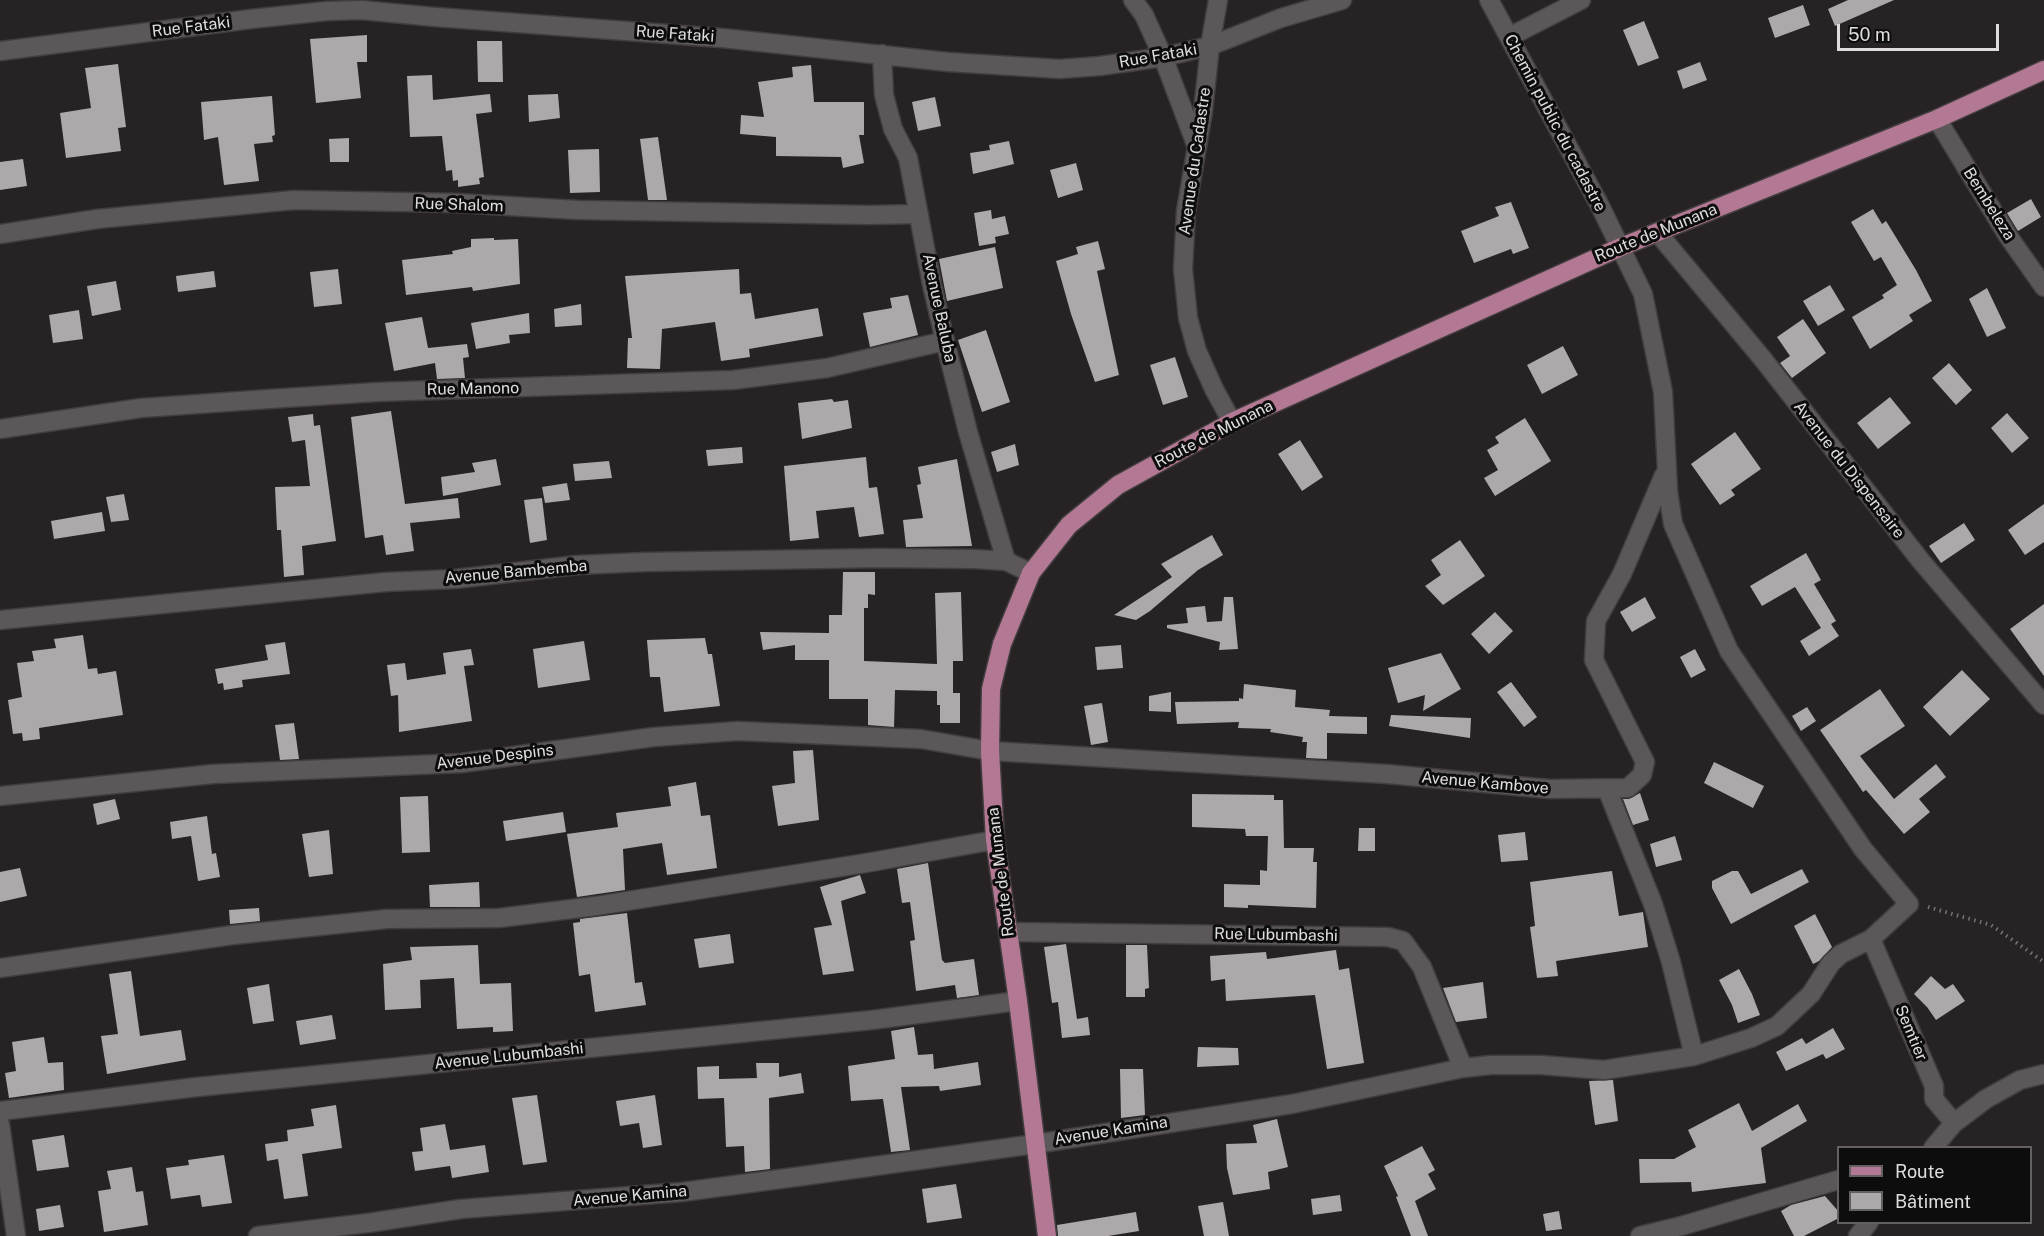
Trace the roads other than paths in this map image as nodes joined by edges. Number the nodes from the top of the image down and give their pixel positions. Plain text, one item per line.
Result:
1 (1133, 0) edge
2 (1218, 0) edge
3 (1342, 0) edge
4 (1489, 0) edge
5 (1581, 0) edge
6 (1509, 37) junction
7 (1210, 46) junction
8 (0, 51) edge
9 (882, 54) junction
10 (1162, 57) junction
11 (2044, 70) edge
12 (1937, 119) junction
13 (1197, 148) junction
14 (919, 214) junction
15 (1657, 232) junction
16 (0, 234) edge
17 (1621, 247) junction
18 (2044, 287) edge
19 (945, 341) junction
20 (1232, 422) junction
21 (0, 429) edge
22 (1666, 470) junction
23 (1006, 561) junction
24 (1031, 573) junction
25 (0, 620) edge
26 (2044, 705) edge
27 (990, 751) junction
28 (1607, 789) junction
29 (0, 796) edge
30 (995, 840) junction
31 (1909, 904) joint
32 (1008, 932) junction
33 (1871, 939) junction
34 (0, 968) edge
35 (1018, 1000) junction
36 (1694, 1056) junction
37 (1462, 1068) junction
38 (2044, 1074) edge
39 (0, 1112) edge
40 (1954, 1123) junction
41 (0, 1124) edge
42 (1035, 1144) junction
43 (1935, 1146) edge
44 (1837, 1181) edge
45 (1867, 1224) edge
46 (16, 1236) edge
47 (258, 1236) edge
48 (1047, 1236) edge
49 (1640, 1236) edge
50 (1858, 1236) edge

1 - 10 street
2 - 7 street, Avenue du Cadastre
3 - 7 street, Rue Fataki
4 - 6 street, Chemin public du cadastre
5 - 6 street
6 - 17 street, Chemin public du cadastre
7 - 10 street, Rue Fataki
7 - 13 street, Avenue du Cadastre
8 - 9 street, Rue Fataki
9 - 10 street, Rue Fataki
9 - 14 street, Avenue Baluba
10 - 13 street
11 - 12 main road, Route de Munana
12 - 15 main road, Route de Munana
12 - 18 street, Bembeleza
13 - 20 street, Avenue du Cadastre
14 - 16 street, Rue Shalom
14 - 19 street, Avenue Baluba
15 - 17 main road, Route de Munana
15 - 26 street, Avenue du Dispensaire
17 - 20 main road, Route de Munana
17 - 22 street, Chemin public du cadastre
19 - 21 street, Rue Manono
19 - 23 street, Avenue Baluba
20 - 24 main road, Route de Munana
22 - 28 street, Avenue Kambove
22 - 31 street, Chemin public du cadastre
23 - 24 street, Avenue Bambemba
23 - 25 street, Avenue Bambemba
24 - 27 main road, Route de Munana
27 - 28 street, Avenue Kambove
27 - 29 street, Avenue Despins
27 - 30 main road, Route de Munana
28 - 36 street
30 - 32 main road, Route de Munana
30 - 34 street
31 - 33 street, Avenue Kamina
32 - 35 main road, Route de Munana
32 - 37 street, Rue Lubumbashi
33 - 36 street, Avenue Kamina
33 - 40 street, Semtier
35 - 39 street, Avenue Lubumbashi
35 - 42 main road, Route de Munana
36 - 37 street, Avenue Kamina
37 - 42 street, Avenue Kamina
38 - 40 street
40 - 43 street
41 - 46 street
42 - 47 street, Avenue Kamina
42 - 48 main road, Route de Munana
44 - 49 street
45 - 50 street

